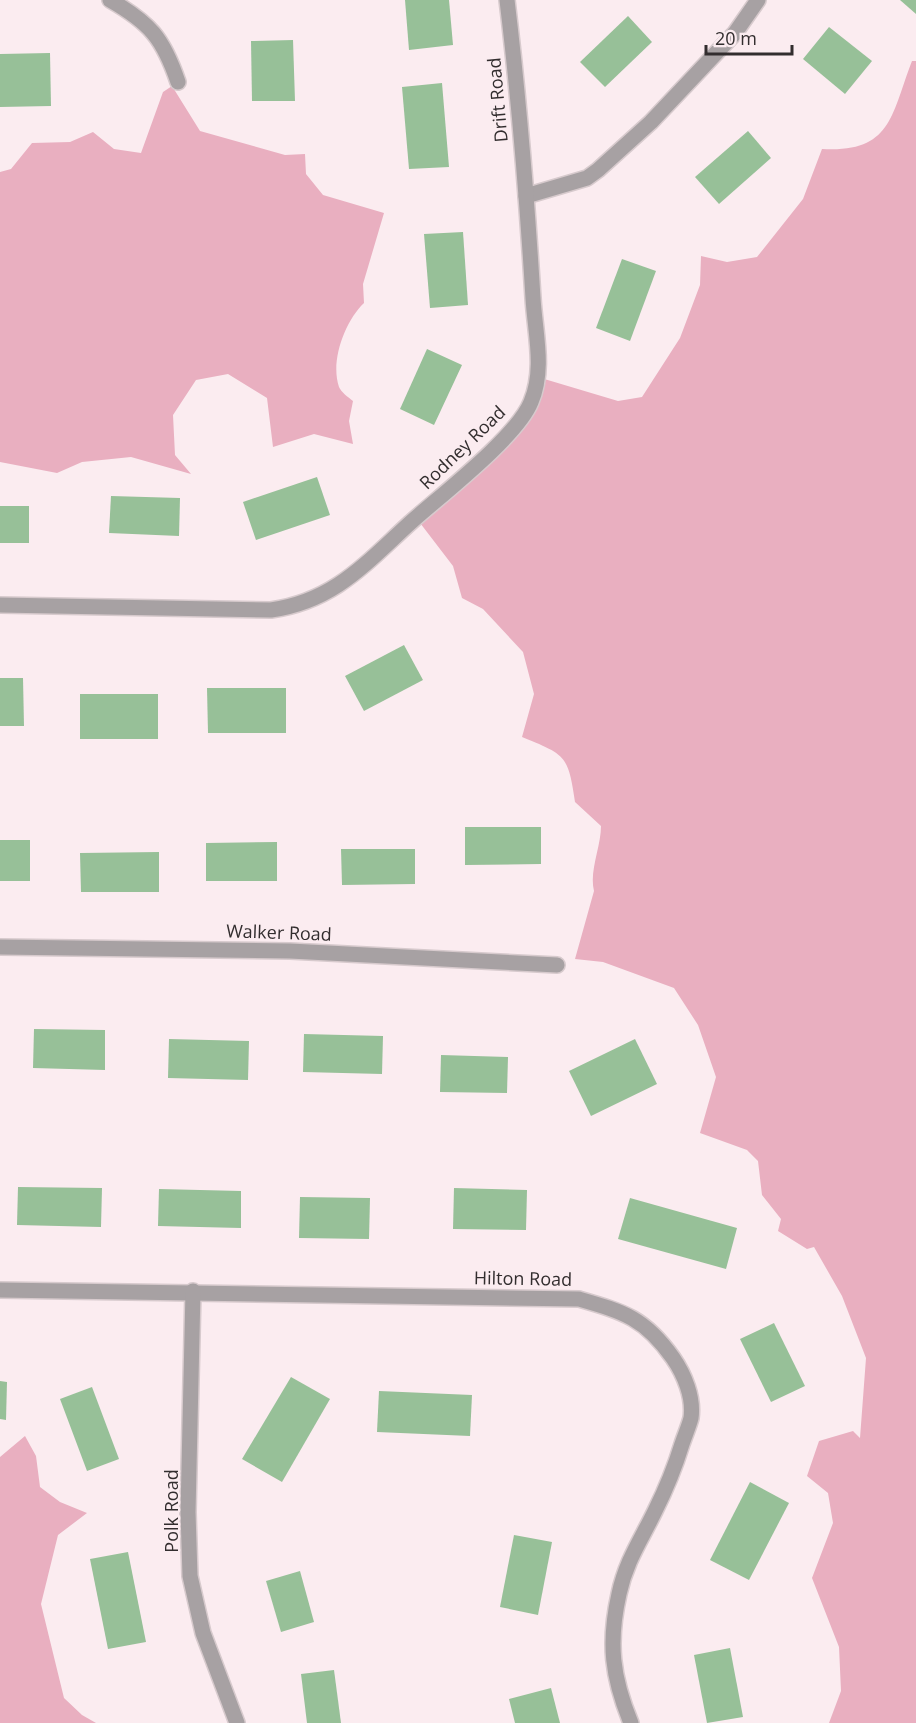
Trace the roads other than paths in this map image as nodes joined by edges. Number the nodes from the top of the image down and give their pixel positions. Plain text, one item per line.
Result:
1 (110, 0) edge
2 (507, 0) edge
3 (758, 0) edge
4 (178, 82) dead end
5 (526, 196) junction
6 (0, 604) edge
7 (0, 947) edge
8 (557, 965) dead end
9 (0, 1290) edge
10 (193, 1291) junction
11 (237, 1723) edge
12 (631, 1723) edge

1 - 4 street
2 - 5 street, Drift Road
3 - 5 street
5 - 6 street, Rodney Road
7 - 8 street, Walker Road
9 - 10 street, Hilton Road
10 - 11 street, Polk Road
10 - 12 street, Hilton Road

